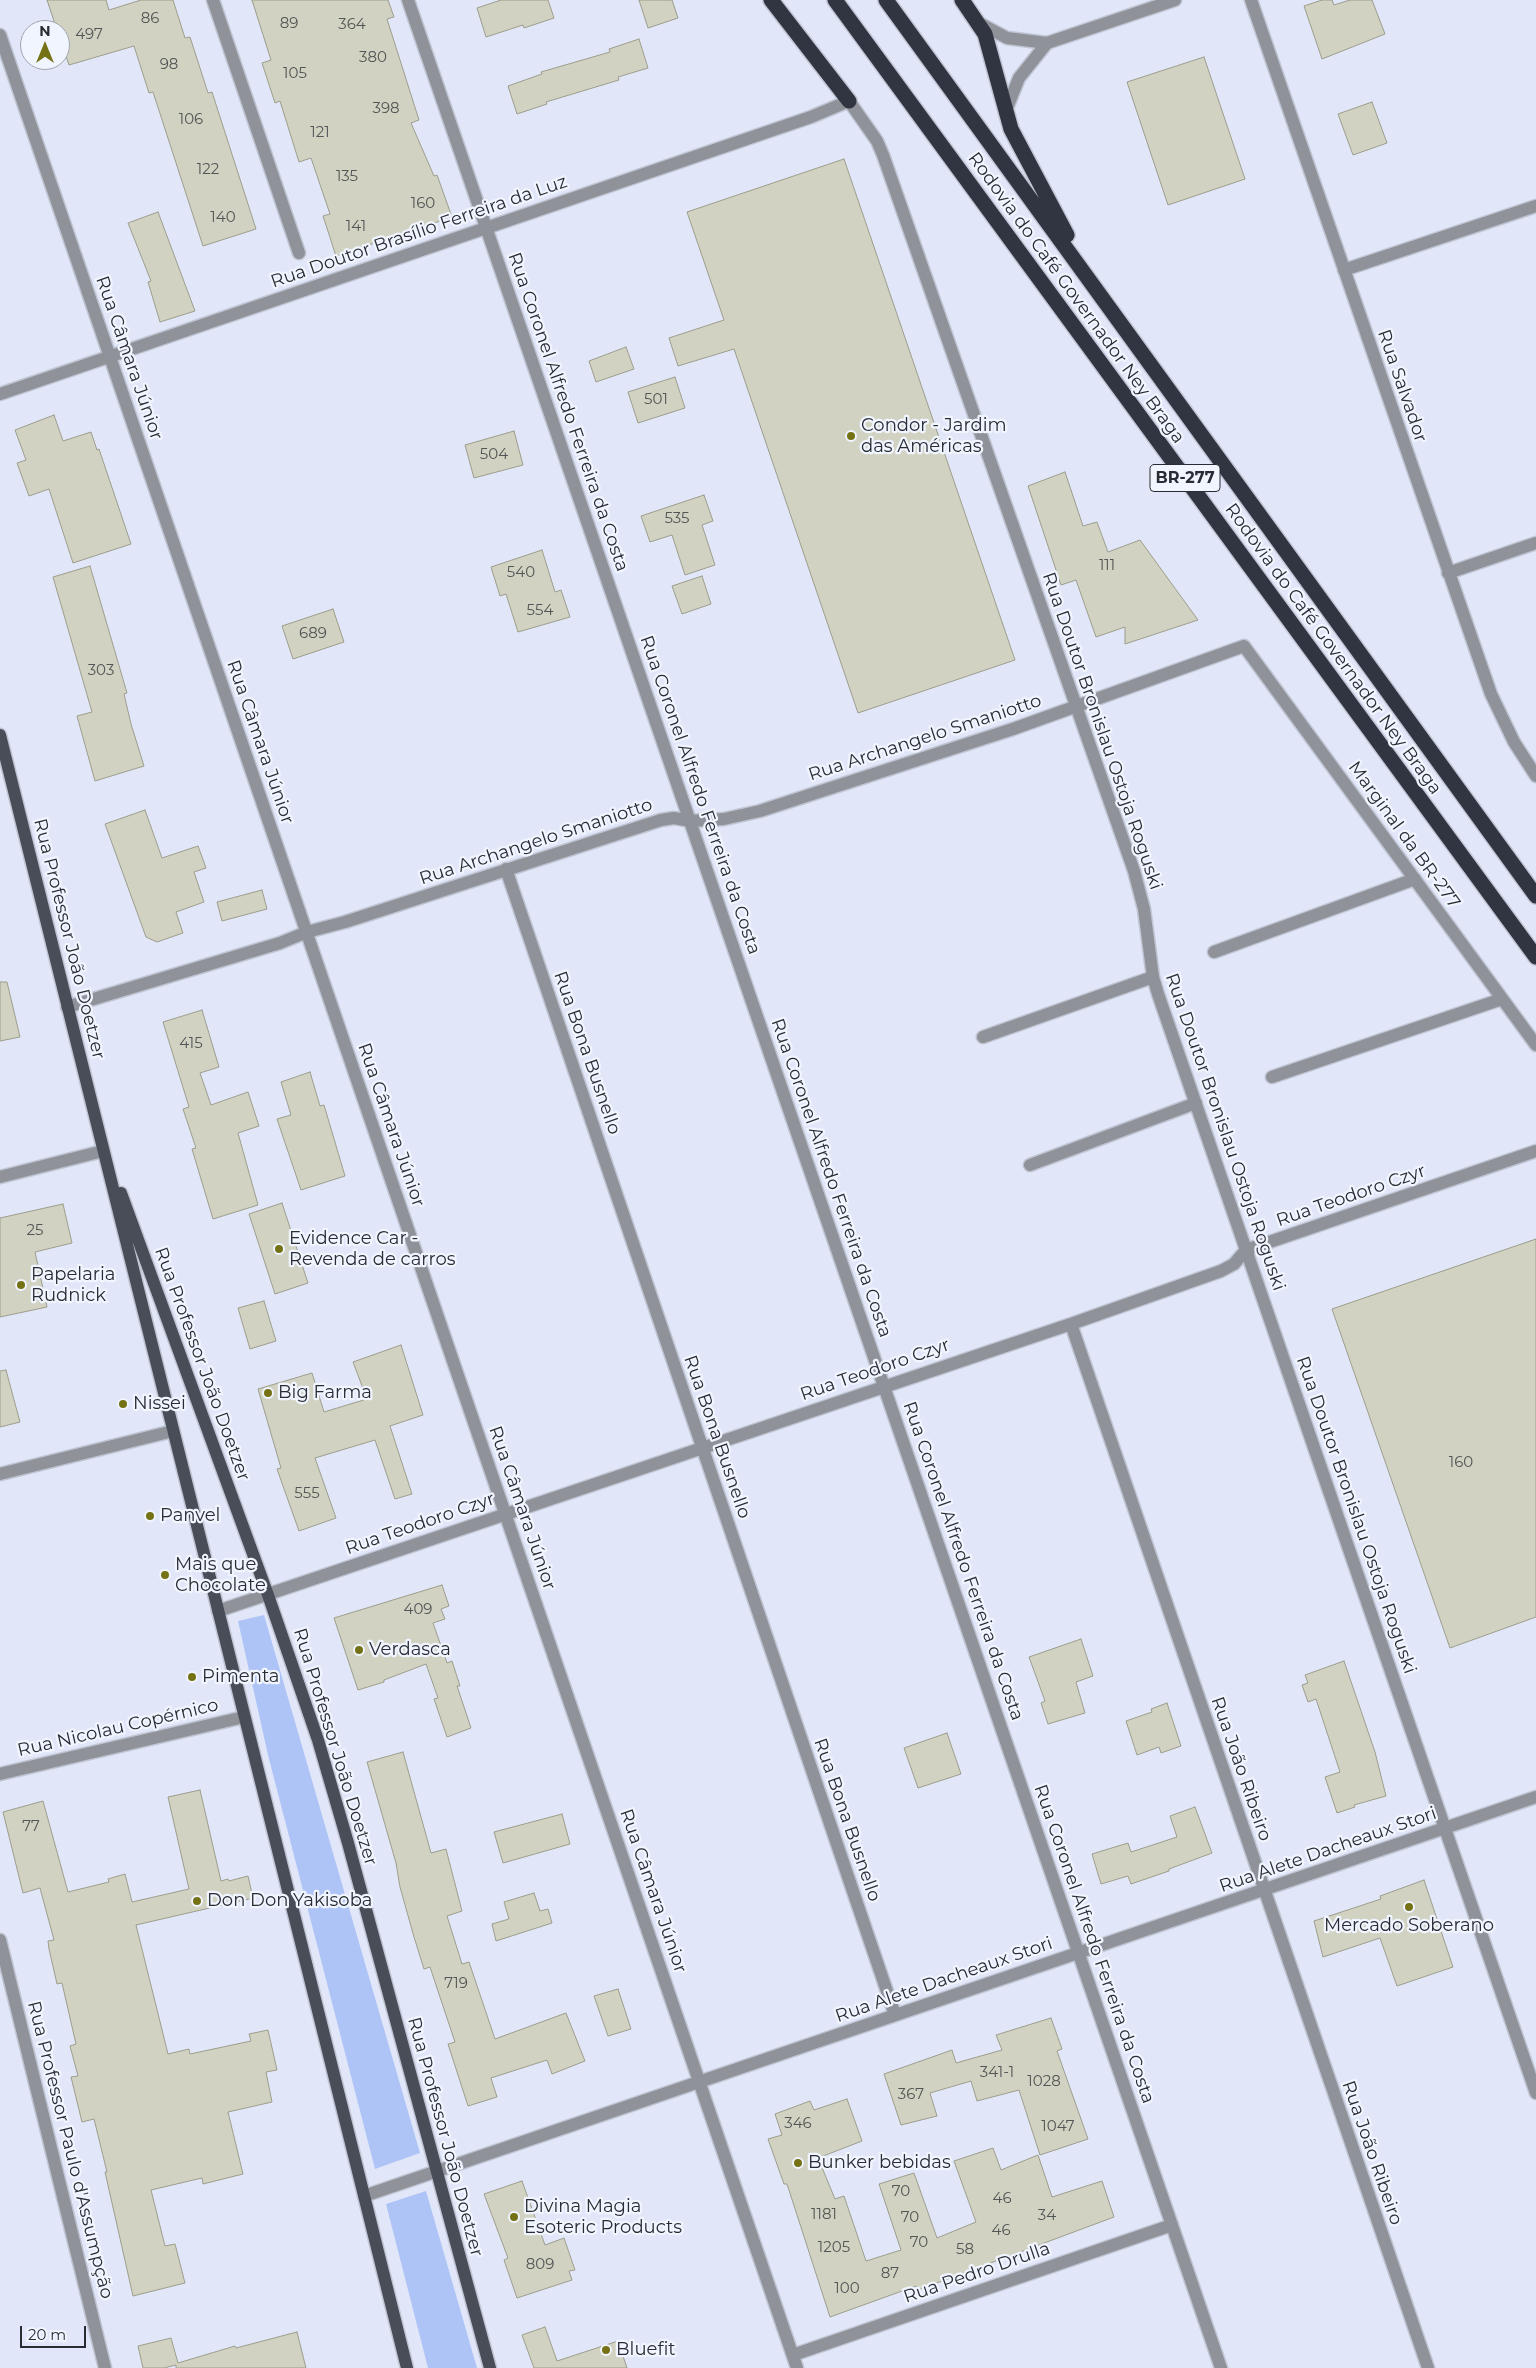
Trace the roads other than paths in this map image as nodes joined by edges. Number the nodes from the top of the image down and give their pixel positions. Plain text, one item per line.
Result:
1 (213, 0) edge
2 (408, 0) edge
3 (771, 0) edge
4 (835, 0) edge
5 (886, 0) edge
6 (962, 0) edge
7 (1175, 0) edge
8 (1251, 0) edge
9 (979, 24) junction
10 (0, 35) edge
11 (1047, 43) junction
12 (849, 101) junction
13 (1005, 113) junction
14 (1536, 206) edge
15 (486, 228) junction
16 (299, 253) dead end
17 (1344, 270) junction
18 (1094, 284) junction
19 (110, 356) junction
20 (0, 394) edge
21 (1536, 543) edge
22 (1448, 573) junction
23 (1244, 646) joint
24 (1076, 705) junction
25 (0, 735) edge
26 (1536, 776) edge
27 (690, 822) junction
28 (506, 869) junction
29 (1415, 879) junction
30 (1536, 896) edge
31 (307, 932) junction
32 (1214, 952) dead end
33 (1536, 957) edge
34 (1153, 977) junction
35 (1502, 999) junction
36 (67, 1007) junction
37 (983, 1036) dead end
38 (1536, 1045) edge
39 (1272, 1077) dead end
40 (1196, 1103) junction
41 (103, 1150) junction
42 (1536, 1151) edge
43 (1030, 1166) dead end
44 (0, 1177) edge
45 (1246, 1250) junction
46 (1071, 1324) junction
47 (884, 1386) junction
48 (173, 1431) junction
49 (702, 1447) junction
50 (0, 1474) edge
51 (506, 1514) junction
52 (268, 1595) junction
53 (218, 1611) junction
54 (244, 1717) junction
55 (0, 1774) edge
56 (1536, 1798) edge
57 (1445, 1828) junction
58 (1264, 1890) junction
59 (0, 1940) edge
60 (1079, 1953) junction
61 (896, 2015) junction
62 (700, 2082) junction
63 (1536, 2093) edge
64 (436, 2172) junction
65 (364, 2196) junction
66 (1172, 2225) junction
67 (793, 2355) junction
68 (106, 2368) edge
69 (407, 2368) edge
70 (490, 2368) edge
71 (797, 2368) edge
72 (1221, 2368) edge
73 (1428, 2368) edge

1 - 16 street
2 - 15 street, Rua Coronel Alfredo Ferreira da Costa
3 - 12 highway
4 - 33 highway, Rodovia do Café Governador Ney Braga / BR-277
5 - 18 highway, Rodovia do Café Governador Ney Braga / BR-277
6 - 9 highway
7 - 11 street
8 - 17 street, Rua Salvador
9 - 11 street
9 - 13 highway
10 - 19 street, Rua Câmara Júnior
11 - 13 street
12 - 15 street, Rua Doutor Brasílio Ferreira da Luz
12 - 24 street, Rua Doutor Bronislau Ostoja Roguski
13 - 18 highway
14 - 17 street
15 - 19 street, Rua Doutor Brasílio Ferreira da Luz
15 - 27 street, Rua Coronel Alfredo Ferreira da Costa
17 - 22 street, Rua Salvador
18 - 30 highway, Rodovia do Café Governador Ney Braga / BR-277
19 - 20 street, Rua Doutor Brasílio Ferreira da Luz
19 - 31 street, Rua Câmara Júnior
21 - 22 street
22 - 26 street, Rua Salvador
23 - 24 street, Rua Archangelo Smaniotto
23 - 29 street, Marginal da BR-277
24 - 27 street, Rua Archangelo Smaniotto
24 - 34 street, Rua Doutor Bronislau Ostoja Roguski
25 - 36 main road, Rua Professor João Doetzer
27 - 28 street, Rua Archangelo Smaniotto
27 - 47 street, Rua Coronel Alfredo Ferreira da Costa
28 - 31 street, Rua Archangelo Smaniotto
28 - 49 street, Rua Bona Busnello
29 - 32 street
29 - 35 street, Marginal da BR-277
31 - 36 street, Rua Archangelo Smaniotto
31 - 51 street, Rua Câmara Júnior
34 - 37 street
34 - 40 street, Rua Doutor Bronislau Ostoja Roguski
35 - 38 street, Marginal da BR-277
35 - 39 street
36 - 41 main road, Rua Professor João Doetzer
40 - 43 street
40 - 45 street, Rua Doutor Bronislau Ostoja Roguski
41 - 44 street
41 - 48 main road, Rua Professor João Doetzer
41 - 52 main road, Rua Professor João Doetzer
42 - 45 street, Rua Teodoro Czyr
45 - 46 street, Rua Teodoro Czyr
45 - 57 street, Rua Doutor Bronislau Ostoja Roguski
46 - 47 street, Rua Teodoro Czyr
46 - 58 street, Rua João Ribeiro
47 - 49 street, Rua Teodoro Czyr
47 - 60 street, Rua Coronel Alfredo Ferreira da Costa
48 - 50 street
48 - 53 main road, Rua Professor João Doetzer
49 - 51 street, Rua Teodoro Czyr
49 - 61 street, Rua Bona Busnello
51 - 52 street, Rua Teodoro Czyr
51 - 62 street, Rua Câmara Júnior
52 - 53 street, Rua Teodoro Czyr
52 - 64 main road, Rua Professor João Doetzer
53 - 54 main road, Rua Professor João Doetzer
54 - 55 street, Rua Nicolau Copérnico
54 - 65 main road, Rua Professor João Doetzer
56 - 57 street, Rua Alete Dacheaux Stori
57 - 58 street, Rua Alete Dacheaux Stori
57 - 63 street, Rua Doutor Bronislau Ostoja Roguski
58 - 60 street, Rua Alete Dacheaux Stori
58 - 73 street, Rua João Ribeiro
59 - 68 street, Rua Professor Paulo d'Assumpção
60 - 61 street, Rua Alete Dacheaux Stori
60 - 66 street, Rua Coronel Alfredo Ferreira da Costa
61 - 62 street, Rua Alete Dacheaux Stori
62 - 64 street, Rua Alete Dacheaux Stori
62 - 67 street, Rua Câmara Júnior
64 - 65 street, Rua Alete Dacheaux Stori
64 - 70 main road, Rua Professor João Doetzer
65 - 69 main road, Rua Professor João Doetzer
66 - 67 street, Rua Pedro Drulla
66 - 72 street, Rua Coronel Alfredo Ferreira da Costa
67 - 71 street, Rua Câmara Júnior

